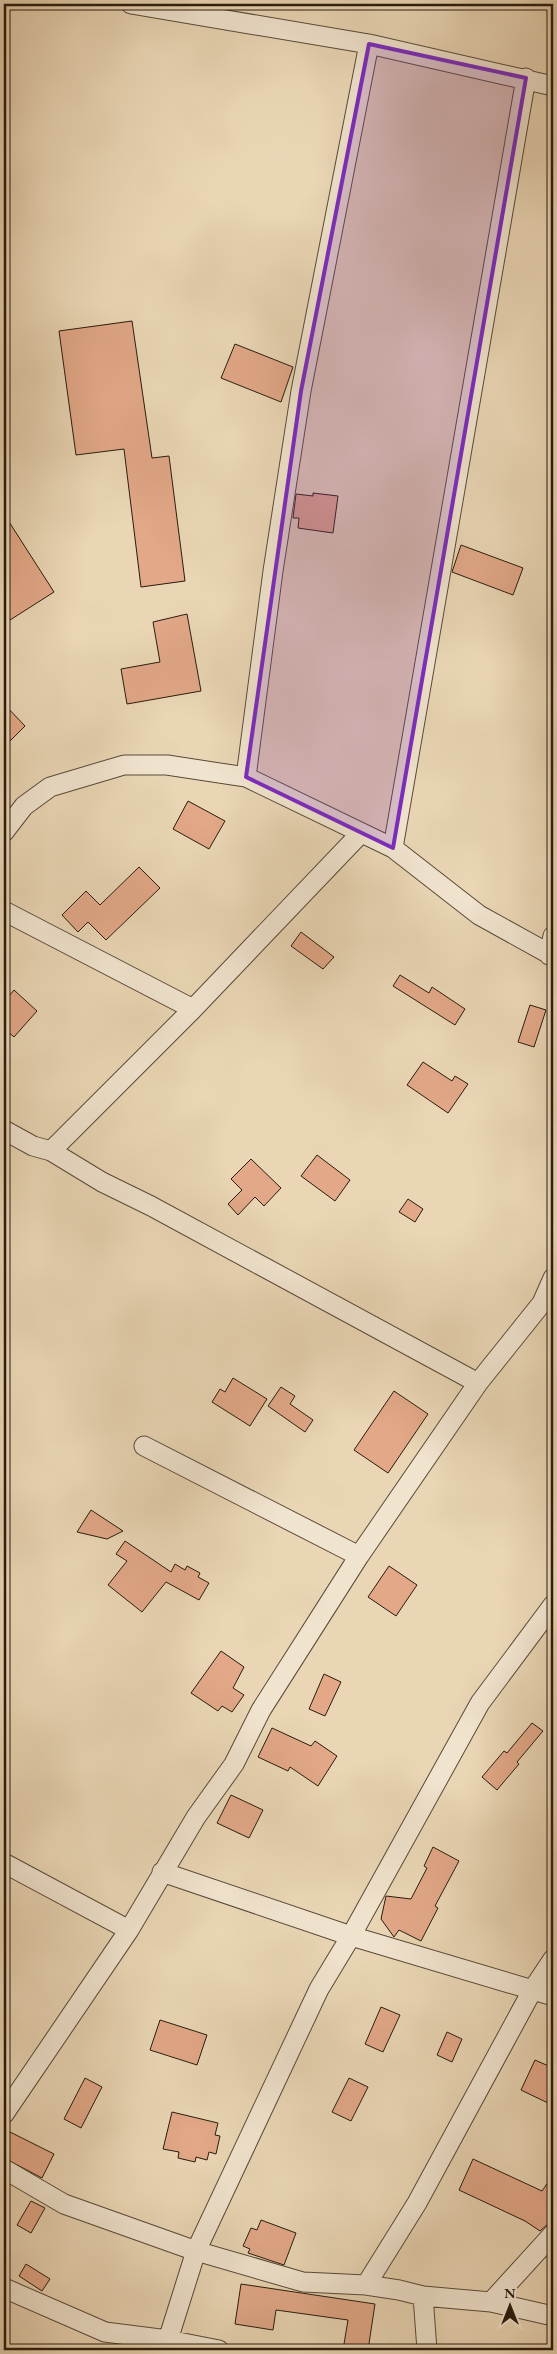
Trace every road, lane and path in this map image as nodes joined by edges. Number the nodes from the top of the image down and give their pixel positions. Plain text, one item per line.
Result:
1 (131, 4) edge
2 (369, 44) junction
3 (526, 78) junction
4 (553, 86) edge
5 (246, 777) junction
6 (4, 832) edge
7 (361, 833) junction
8 (393, 848) junction
9 (4, 912) edge
10 (553, 936) edge
11 (551, 956) edge
12 (193, 1009) junction
13 (4, 1130) edge
14 (51, 1151) junction
15 (553, 1278) edge
16 (548, 1306) edge
17 (478, 1383) junction
18 (144, 1446) dead end
19 (359, 1556) junction
20 (553, 1605) edge
21 (4, 1863) edge
22 (162, 1872) junction
23 (129, 1930) junction
24 (351, 1936) junction
25 (553, 1959) edge
26 (533, 1989) junction
27 (553, 1996) edge
28 (4, 2114) edge
29 (4, 2169) edge
30 (553, 2234) edge
31 (196, 2251) junction
32 (366, 2285) junction
33 (4, 2288) edge
34 (423, 2296) junction
35 (491, 2302) junction
36 (553, 2316) edge
37 (168, 2340) junction
38 (219, 2350) edge
39 (427, 2350) edge

1 - 2 street
2 - 3 street
2 - 5 street
3 - 4 street
3 - 8 street
5 - 6 street
5 - 7 street
7 - 8 street
7 - 12 street
8 - 11 street
9 - 12 street
10 - 11 street
12 - 14 street
13 - 14 street
14 - 17 street
15 - 16 street
16 - 17 street
17 - 19 street
18 - 19 street
19 - 22 street
20 - 24 street
21 - 23 street
22 - 23 street
22 - 24 street
23 - 28 street
24 - 26 street
24 - 31 street
25 - 26 street
26 - 27 street
26 - 32 street
29 - 31 street
30 - 35 street
31 - 32 street
31 - 37 street
32 - 34 street
33 - 37 street
34 - 35 street
34 - 39 street
35 - 36 street
37 - 38 street

